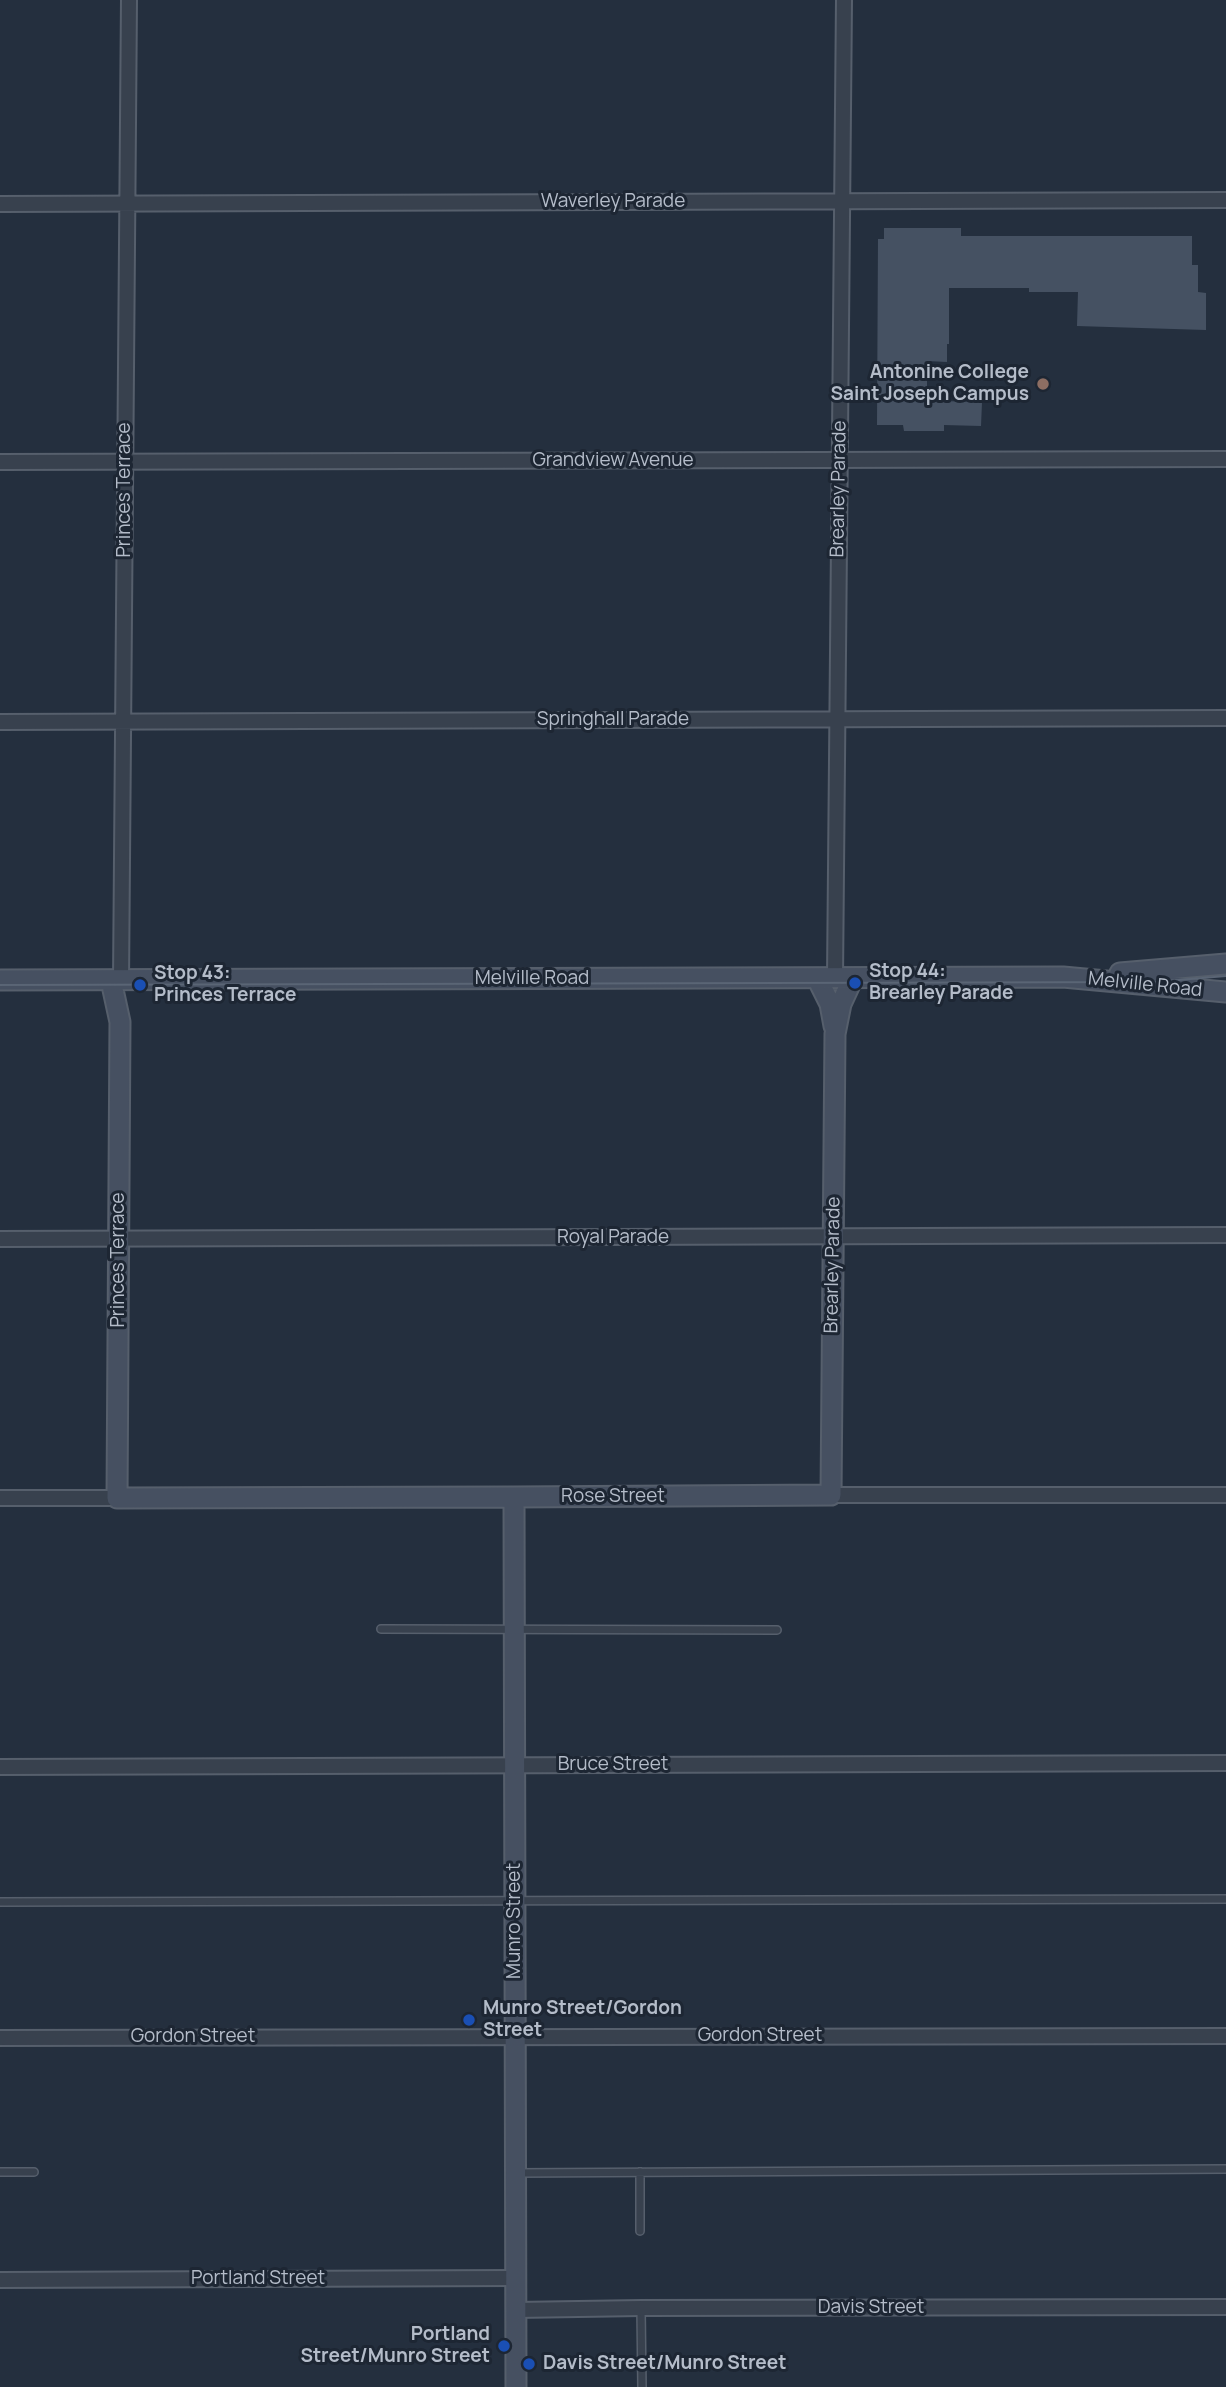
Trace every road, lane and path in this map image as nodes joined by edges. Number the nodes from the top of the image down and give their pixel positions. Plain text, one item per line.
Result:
1 (129, 0) edge
2 (844, 0) edge
3 (1226, 200) edge
4 (842, 202) junction
5 (0, 204) edge
6 (127, 204) junction
7 (1226, 459) edge
8 (840, 461) junction
9 (0, 462) edge
10 (125, 462) junction
11 (1226, 718) edge
12 (838, 720) junction
13 (0, 722) edge
14 (124, 722) junction
15 (1226, 964) edge
16 (1063, 977) junction
17 (835, 978) junction
18 (0, 980) edge
19 (121, 980) junction
20 (1226, 992) edge
21 (835, 1034) junction
22 (1226, 1236) edge
23 (833, 1237) junction
24 (0, 1239) edge
25 (119, 1239) junction
26 (831, 1495) junction
27 (1226, 1495) edge
28 (514, 1497) junction
29 (0, 1498) edge
30 (117, 1498) junction
31 (381, 1629) dead end
32 (514, 1629) junction
33 (777, 1630) dead end
34 (1226, 1763) edge
35 (514, 1765) junction
36 (0, 1767) edge
37 (1226, 1899) edge
38 (514, 1901) junction
39 (0, 1902) edge
40 (516, 2036) junction
41 (1226, 2036) edge
42 (0, 2038) edge
43 (1226, 2169) edge
44 (0, 2172) edge
45 (34, 2172) dead end
46 (640, 2172) junction
47 (515, 2173) junction
48 (640, 2231) dead end
49 (516, 2278) junction
50 (0, 2280) edge
51 (1226, 2307) edge
52 (641, 2308) junction
53 (516, 2310) junction
54 (516, 2387) edge
55 (642, 2387) edge

1 - 6 street, Princes Terrace
2 - 4 street, Brearley Parade
3 - 4 street, Waverley Parade
4 - 6 street, Waverley Parade
4 - 8 street, Brearley Parade
5 - 6 street, Waverley Parade
6 - 10 street, Princes Terrace
7 - 8 street, Grandview Avenue
8 - 10 street, Grandview Avenue
8 - 12 street, Brearley Parade
9 - 10 street, Grandview Avenue
10 - 14 street, Princes Terrace
11 - 12 street, Springhall Parade
12 - 14 street, Springhall Parade
12 - 17 street, Brearley Parade
13 - 14 street, Springhall Parade
14 - 19 street, Princes Terrace
15 - 16 street, Melville Road
16 - 17 street, Melville Road
16 - 20 street, Melville Road
17 - 19 street, Melville Road
17 - 21 street, Brearley Parade
17 - 21 street, Brearley Parade
18 - 19 street, Melville Road
19 - 25 street, Princes Terrace
21 - 23 street, Brearley Parade
22 - 23 street, Royal Parade
23 - 25 street, Royal Parade
23 - 26 street, Brearley Parade
24 - 25 street, Royal Parade
25 - 30 street, Princes Terrace
26 - 27 street, Rose Street
26 - 28 street, Rose Street
28 - 30 street, Rose Street
28 - 32 street, Munro Street
29 - 30 street, Rose Street
31 - 32 lane
32 - 33 lane
32 - 35 street, Munro Street
34 - 35 street, Bruce Street
35 - 36 street, Bruce Street
35 - 38 street, Munro Street
37 - 38 lane
38 - 39 lane
38 - 40 street, Munro Street
40 - 41 street, Gordon Street
40 - 42 street, Gordon Street
40 - 47 street, Munro Street
43 - 46 lane
44 - 45 lane
46 - 47 lane
46 - 48 lane
47 - 49 street, Munro Street
49 - 50 street, Portland Street
49 - 53 street, Munro Street
51 - 52 street, Davis Street
52 - 53 street, Davis Street
52 - 55 lane
53 - 54 street, Munro Street

